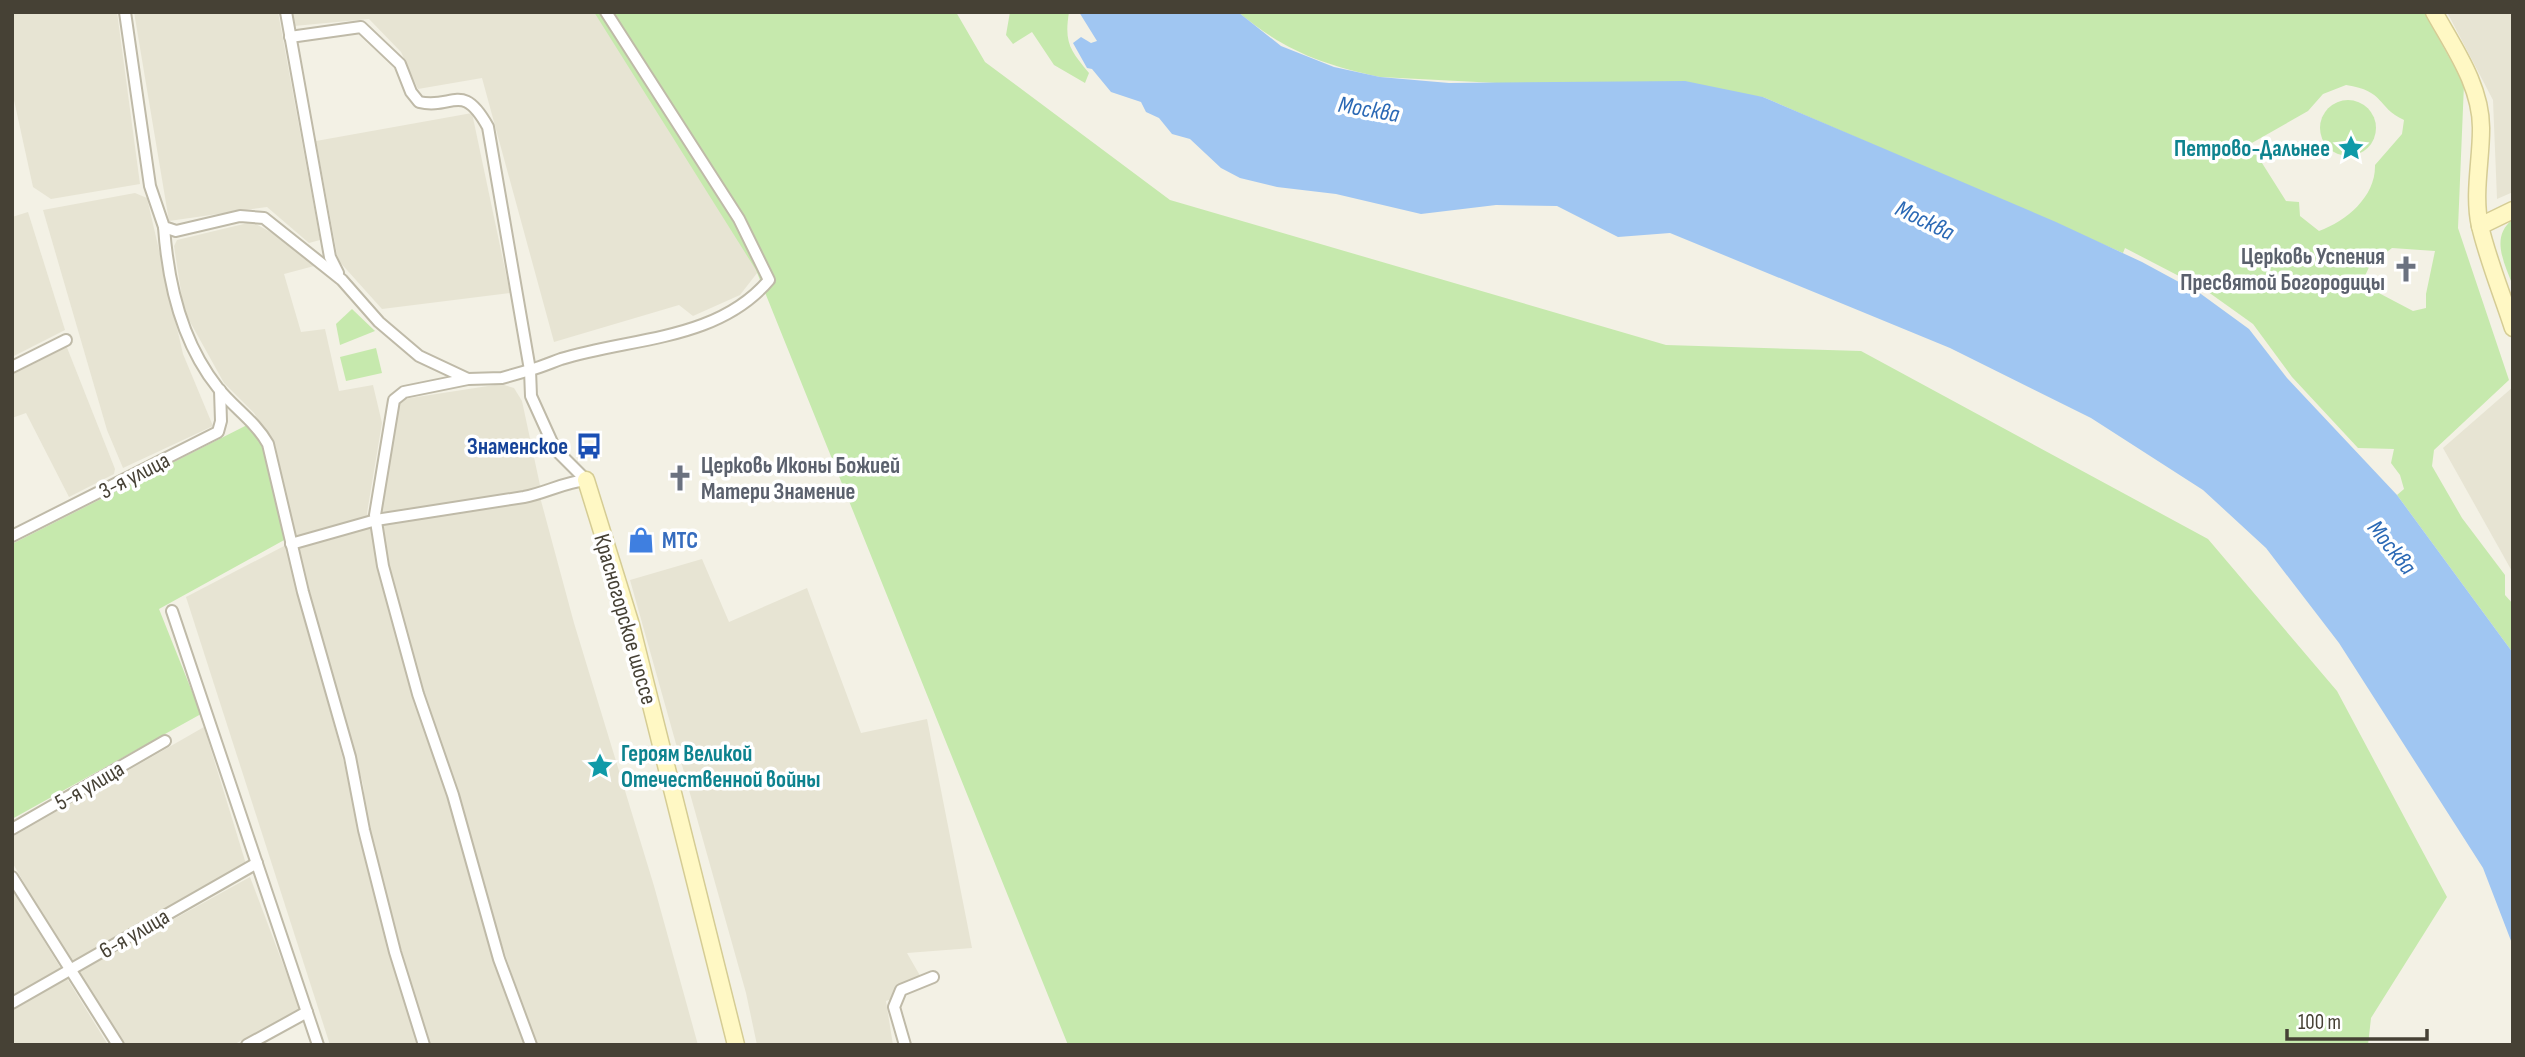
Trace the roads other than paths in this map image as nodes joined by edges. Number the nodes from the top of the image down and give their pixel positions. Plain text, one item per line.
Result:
1 (125, 12) edge
2 (286, 12) edge
3 (607, 12) edge
4 (2434, 12) edge
5 (290, 37) junction
6 (2513, 210) edge
7 (2480, 226) junction
8 (164, 227) junction
9 (342, 280) junction
10 (2513, 328) edge
11 (66, 340) dead end
12 (12, 367) edge
13 (530, 370) junction
14 (468, 379) junction
15 (220, 390) junction
16 (578, 460) dead end
17 (586, 480) junction
18 (376, 520) junction
19 (12, 536) edge
20 (291, 544) junction
21 (172, 611) dead end
22 (165, 741) dead end
23 (12, 829) edge
24 (257, 863) junction
25 (12, 877) edge
26 (70, 970) junction
27 (933, 977) dead end
28 (12, 1003) edge
29 (307, 1012) junction
30 (118, 1045) edge
31 (247, 1045) edge
32 (318, 1045) edge
33 (424, 1045) edge
34 (531, 1045) edge
35 (736, 1045) edge
36 (905, 1045) edge

1 - 8 street
2 - 5 street
3 - 13 street
4 - 7 street
5 - 9 street
5 - 13 street
6 - 7 street
7 - 10 street
8 - 9 street
8 - 15 street
9 - 14 street
11 - 12 street
13 - 14 street
13 - 17 street
14 - 18 street
15 - 19 street, 3-я улица
15 - 20 street
16 - 17 street
17 - 18 street
17 - 35 street, Красногорское шоссе
18 - 20 street
18 - 34 street
20 - 33 street
21 - 24 street
22 - 23 street, 5-я улица
24 - 26 street, 6-я улица
24 - 29 street
25 - 26 street
26 - 28 street, 6-я улица
26 - 30 street
27 - 36 street
29 - 31 street
29 - 32 street

